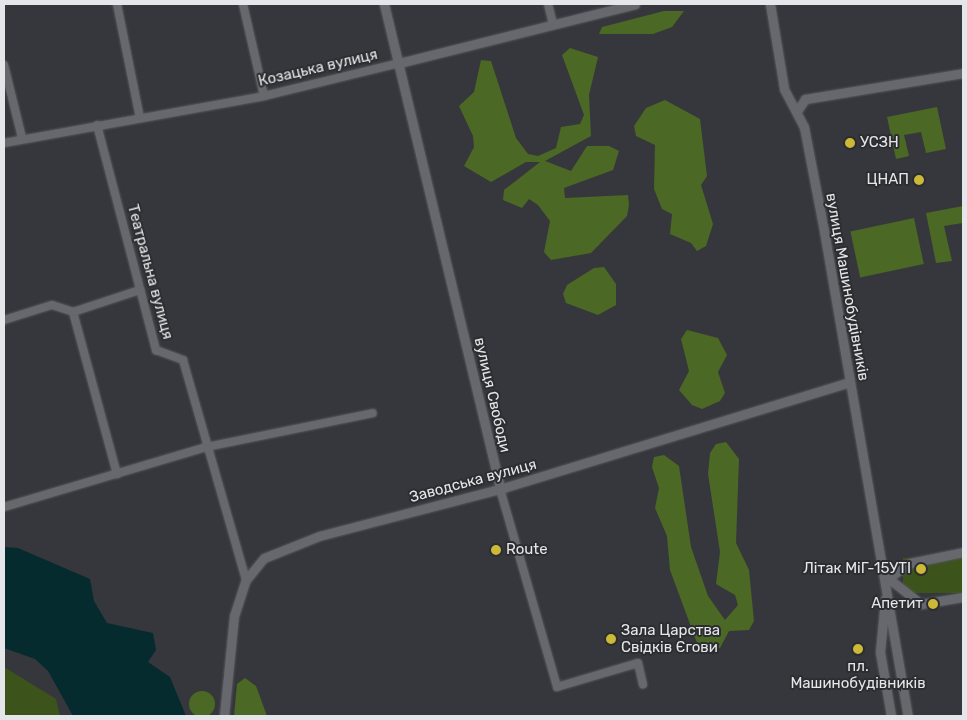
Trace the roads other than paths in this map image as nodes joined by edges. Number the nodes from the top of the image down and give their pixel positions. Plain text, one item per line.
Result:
1 (117, 4) edge
2 (243, 4) edge
3 (384, 4) edge
4 (548, 4) edge
5 (635, 4) edge
6 (770, 4) edge
7 (553, 24) junction
8 (399, 63) junction
9 (4, 64) edge
10 (963, 73) edge
11 (264, 96) junction
12 (797, 111) junction
13 (140, 118) junction
14 (97, 125) junction
15 (22, 138) junction
16 (4, 143) edge
17 (140, 290) junction
18 (73, 312) junction
19 (4, 320) edge
20 (850, 382) junction
21 (373, 413) dead end
22 (206, 446) junction
23 (117, 474) junction
24 (500, 489) junction
25 (4, 506) edge
26 (963, 552) edge
27 (888, 578) junction
28 (246, 580) junction
29 (963, 597) edge
30 (643, 684) dead end
31 (224, 716) edge
32 (891, 716) edge
33 (908, 716) edge

1 - 13 street
2 - 11 street
3 - 8 street, вулиця Свободи
4 - 7 street
5 - 7 street, Козацька вулиця
6 - 12 street, вулиця Машинобудівників
7 - 8 street, Козацька вулиця
8 - 11 street, Козацька вулиця
8 - 24 street, вулиця Свободи
9 - 15 street
10 - 12 street
11 - 13 street, Козацька вулиця
12 - 20 street, вулиця Машинобудівників
13 - 14 street, Козацька вулиця
14 - 15 street, Козацька вулиця
14 - 17 street, Театральна вулиця
15 - 16 street, Козацька вулиця
17 - 18 street
17 - 22 street, Театральна вулиця
18 - 19 street
18 - 23 street
20 - 24 street, Заводська вулиця
20 - 27 street, вулиця Машинобудівників
21 - 22 street
22 - 23 street
22 - 28 street, Театральна вулиця
23 - 25 street
24 - 28 street, Заводська вулиця
24 - 30 street, вулиця Свободи
26 - 27 street
27 - 29 street
27 - 32 street, вулиця Машинобудівників
27 - 33 street, вулиця Машинобудівників
28 - 31 street, Заводська вулиця

